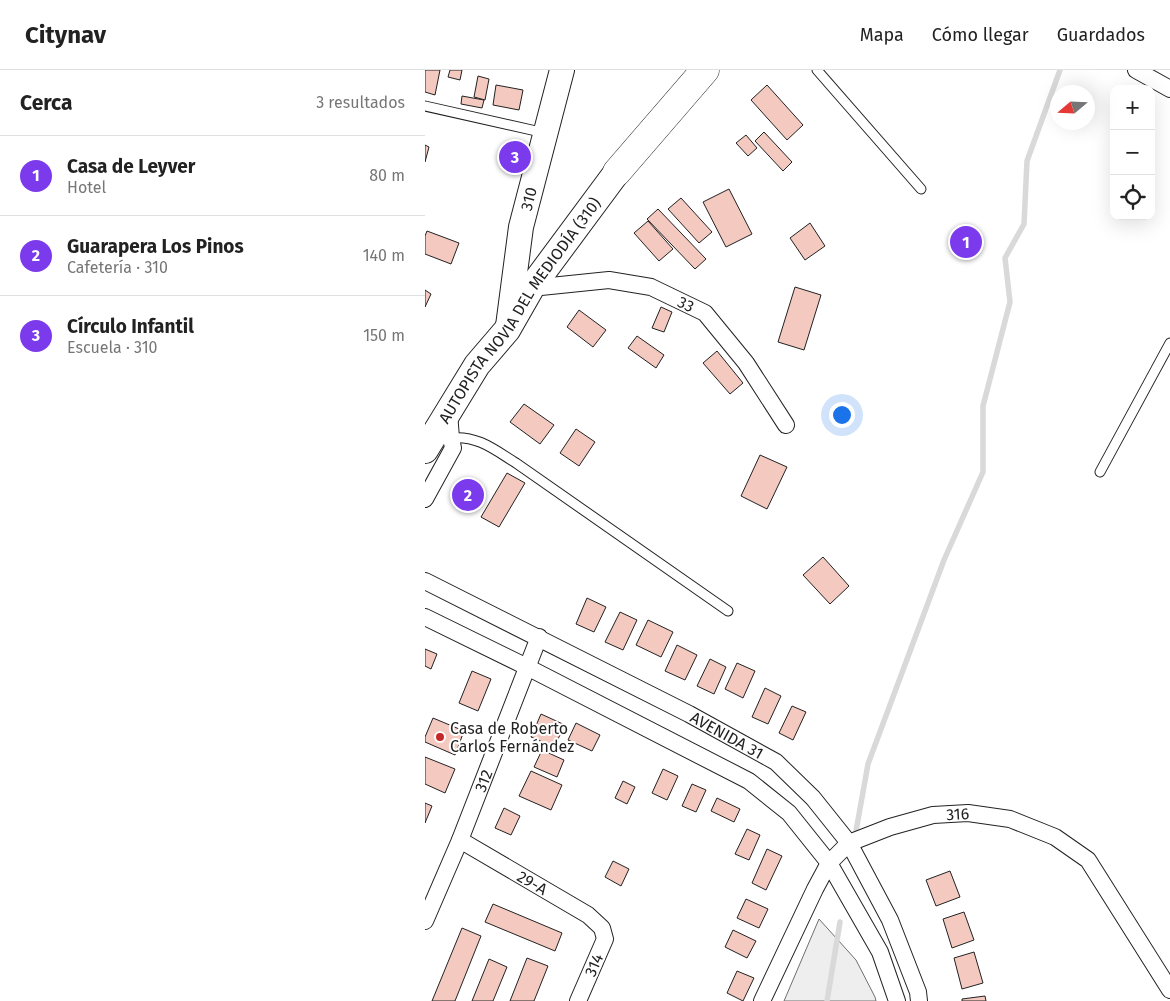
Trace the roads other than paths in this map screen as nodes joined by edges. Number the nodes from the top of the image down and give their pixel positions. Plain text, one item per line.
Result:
1 (562, 70) edge
2 (681, 70) edge
3 (705, 70) edge
4 (817, 70) edge
5 (1136, 70) edge
6 (1170, 89) edge
7 (425, 106) edge
8 (545, 134) junction
9 (617, 172) junction
10 (921, 189) dead end
11 (531, 288) junction
12 (507, 330) junction
13 (1170, 344) edge
14 (449, 411) junction
15 (787, 425) dead end
16 (451, 438) junction
17 (425, 450) edge
18 (1100, 472) dead end
19 (425, 499) edge
20 (425, 580) edge
21 (728, 611) dead end
22 (425, 616) edge
23 (539, 637) junction
24 (527, 666) junction
25 (459, 840) junction
26 (849, 843) junction
27 (829, 863) junction
28 (425, 922) edge
29 (602, 928) joint
30 (1170, 990) edge
31 (1170, 994) edge
32 (578, 1001) edge
33 (763, 1001) edge
34 (897, 1001) edge
35 (919, 1001) edge
36 (1164, 1001) edge

1 - 8 street, 310
2 - 9 highway
3 - 9 highway
4 - 10 lane
5 - 6 street
7 - 8 lane
8 - 12 street, 310
9 - 11 main road, AUTOPISTA NOVIA DEL MEDIODÍA (310)
11 - 12 main road, AUTOPISTA NOVIA DEL MEDIODÍA (310)
11 - 15 street, 33
12 - 14 main road, AUTOPISTA NOVIA DEL MEDIODÍA (310)
13 - 18 lane
14 - 16 street
14 - 17 main road, AUTOPISTA NOVIA DEL MEDIODÍA (310)
16 - 19 street
16 - 21 lane
20 - 23 street, AVENIDA 31
22 - 24 street, AVENIDA 31
23 - 24 street, 312
23 - 26 street, AVENIDA 31
24 - 25 street, 312
24 - 27 street, AVENIDA 31
25 - 28 street, 312
25 - 29 street, 29-A
26 - 27 street, 316
26 - 30 street, 316
26 - 35 street, AVENIDA 31
27 - 33 street, 316
27 - 34 street, AVENIDA 31
29 - 32 street, 314
31 - 36 street

